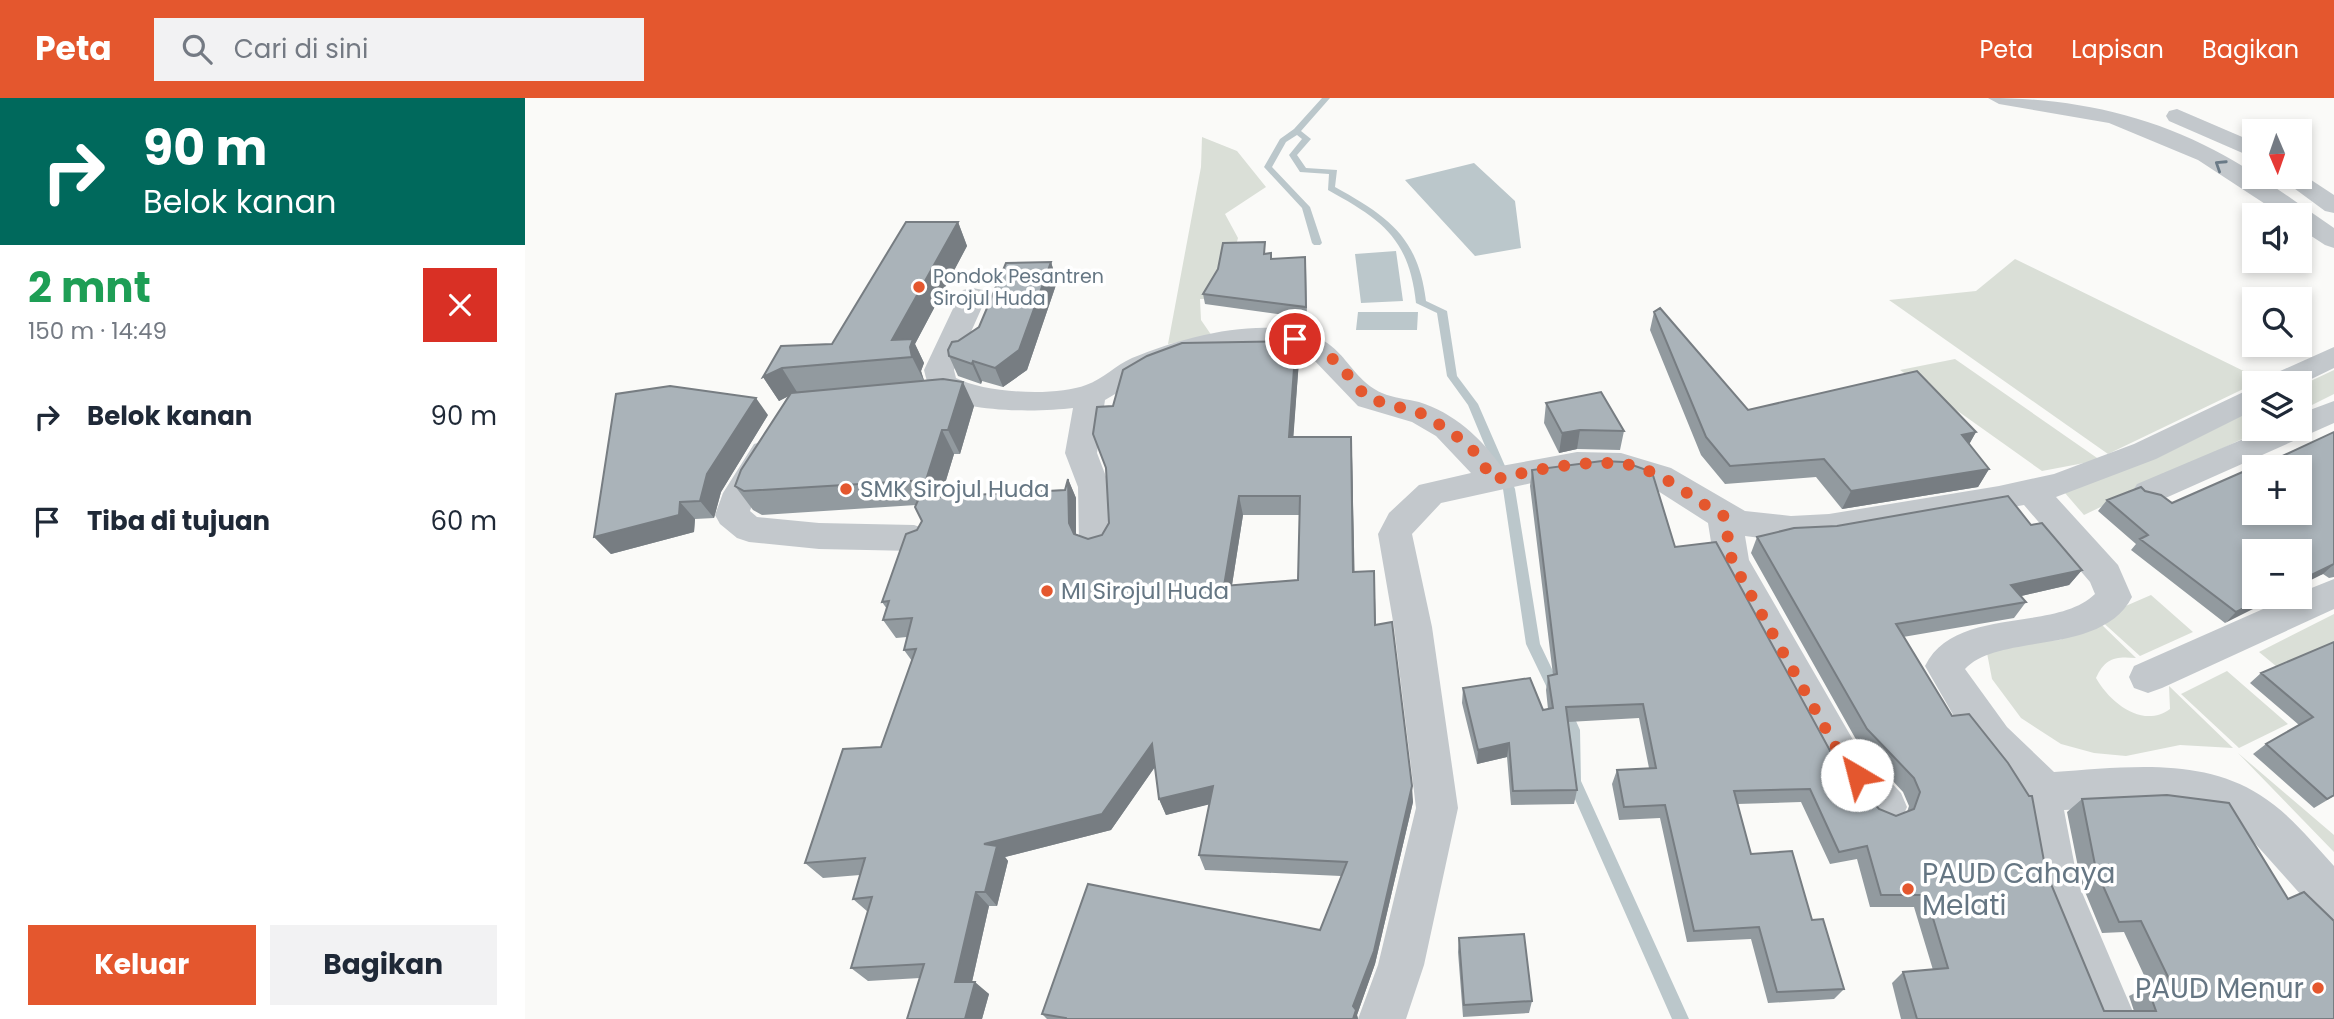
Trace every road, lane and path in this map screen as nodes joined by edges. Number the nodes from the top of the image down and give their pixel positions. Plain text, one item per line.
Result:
1 (1999, 98) edge
2 (2113, 98) edge
3 (2242, 146) edge
4 (2309, 189) edge
5 (2279, 203) edge
6 (2334, 206) edge
7 (2312, 225) edge
8 (2334, 240) edge
9 (973, 296) dead end
10 (2334, 356) edge
11 (2304, 371) edge
12 (952, 391) junction
13 (913, 394) edge
14 (1091, 394) junction
15 (2242, 403) edge
16 (2334, 411) edge
17 (2312, 421) edge
18 (782, 424) edge
19 (2267, 441) edge
20 (1497, 479) junction
21 (2031, 491) junction
22 (2149, 492) edge
23 (1724, 516) junction
24 (913, 538) edge
25 (1096, 542) edge
26 (2334, 593) edge
27 (2148, 677) dead end
28 (2039, 788) junction
29 (1886, 807) dead end
30 (2334, 898) edge
31 (1382, 1019) edge
32 (2112, 1019) edge

5 -> 1 street
2 - 3 street
4 - 6 street
7 - 8 street
9 - 12 street
10 - 11 street
12 - 13 street
12 - 14 street
14 - 20 street
14 - 25 street
15 - 21 street
16 - 17 street
18 - 24 street
19 - 22 street
20 - 23 street
20 - 31 street
21 - 23 street
21 - 28 street
23 - 29 street
26 - 27 street
28 - 30 street
28 - 32 street

